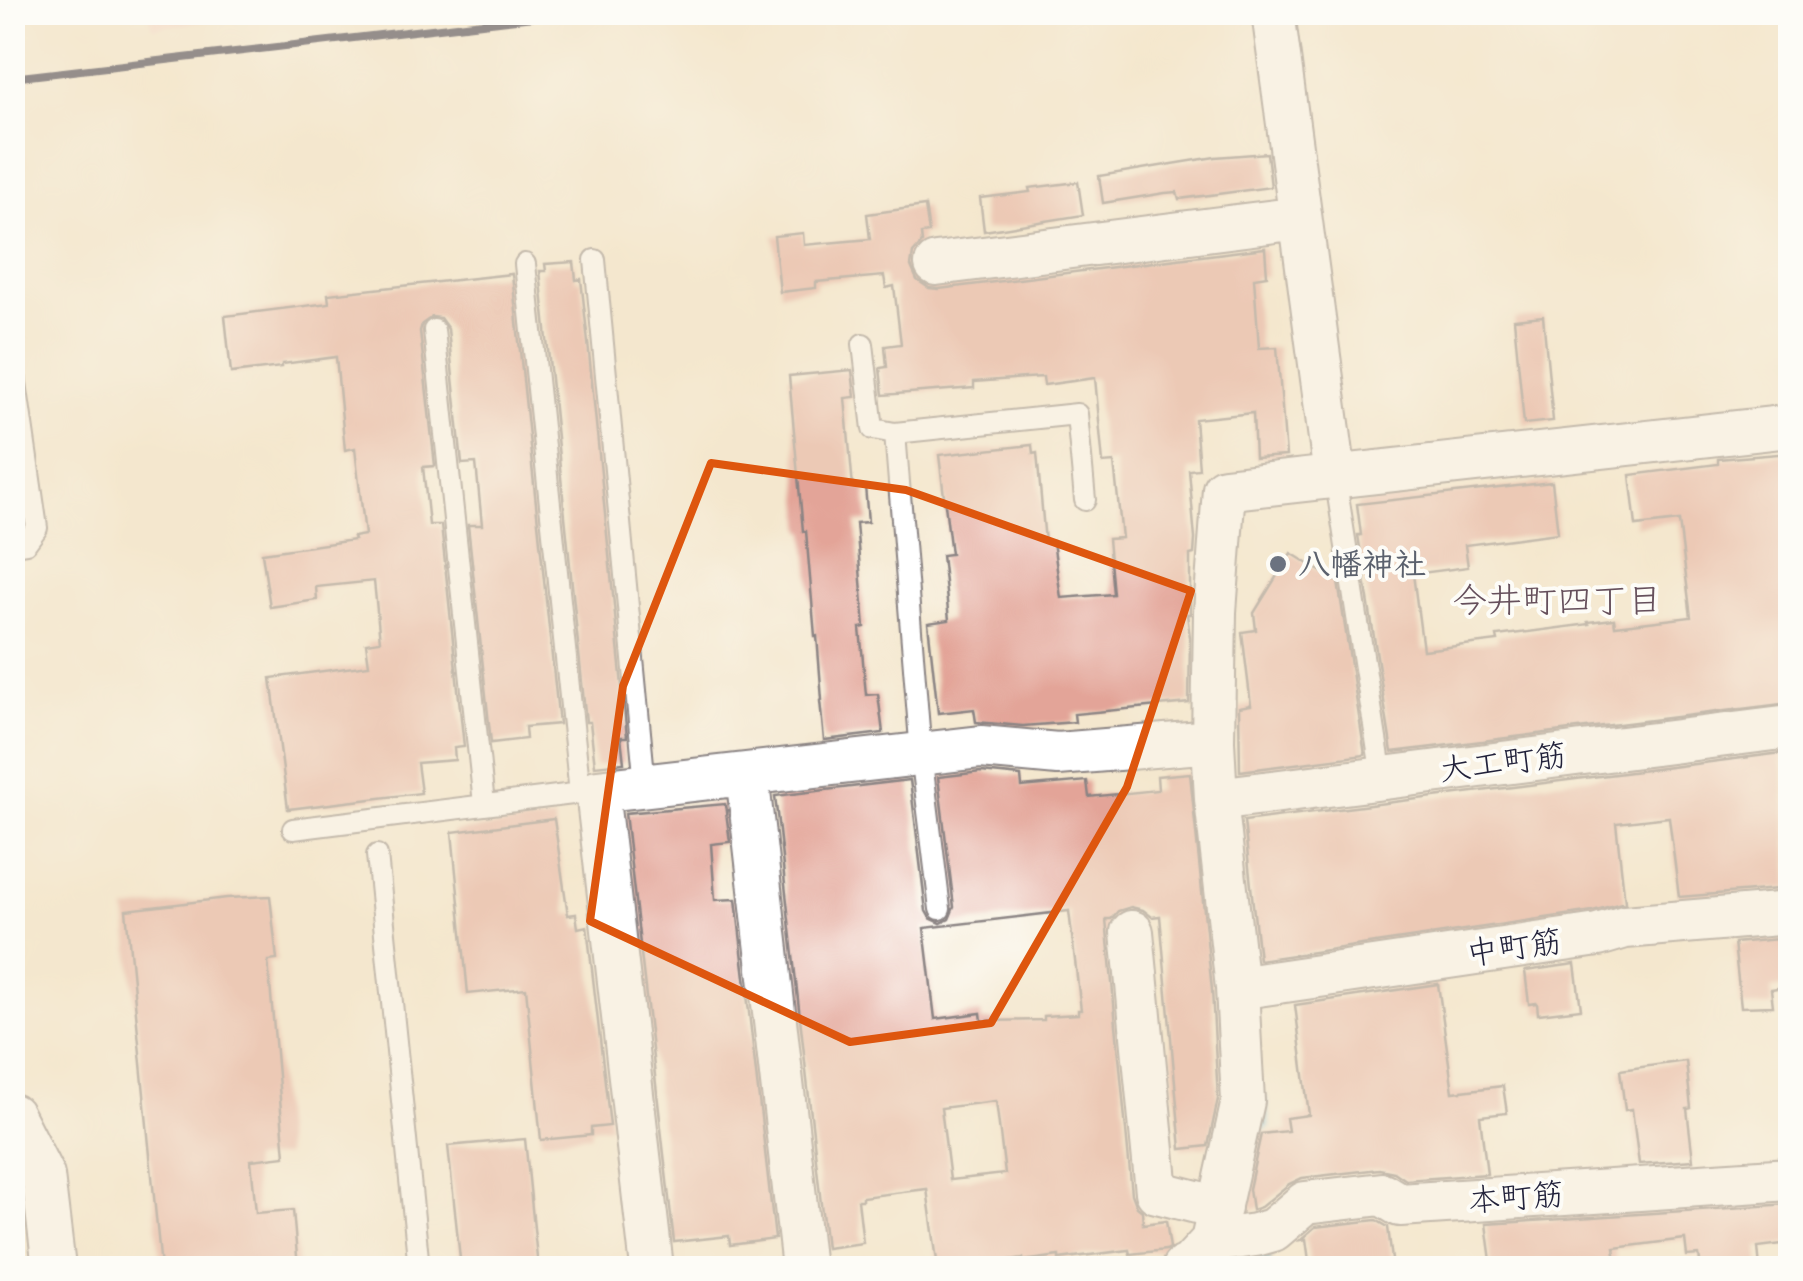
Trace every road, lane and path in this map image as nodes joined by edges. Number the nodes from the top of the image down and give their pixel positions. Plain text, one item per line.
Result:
1 (1273, 12) edge
2 (1300, 218) junction
3 (594, 260) dead end
4 (525, 264) dead end
5 (936, 264) dead end
6 (434, 330) dead end
7 (862, 344) dead end
8 (12, 355) edge
9 (1790, 426) edge
10 (895, 433) junction
11 (1335, 476) junction
12 (1085, 500) dead end
13 (12, 545) edge
14 (1790, 727) edge
15 (1214, 741) junction
16 (921, 754) junction
17 (747, 774) junction
18 (1382, 777) junction
19 (645, 785) junction
20 (588, 792) junction
21 (1216, 798) junction
22 (484, 804) junction
23 (293, 829) dead end
24 (376, 855) dead end
25 (940, 909) dead end
26 (1790, 913) edge
27 (1132, 932) dead end
28 (1238, 988) junction
29 (12, 1115) edge
30 (28, 1178) edge
31 (1790, 1179) edge
32 (1219, 1239) edge
33 (54, 1268) edge
34 (419, 1268) edge
35 (652, 1268) edge
36 (803, 1268) edge

1 - 2 street
2 - 5 street
2 - 11 street
3 - 19 lane
4 - 20 lane
6 - 22 lane
7 - 10 lane
8 - 13 lane
9 - 11 street
10 - 12 lane
10 - 16 lane
11 - 15 street
11 - 18 lane
14 - 18 street, 大工町筋
15 - 16 street
15 - 21 street
16 - 17 street
16 - 25 lane
17 - 19 street
17 - 36 street
18 - 21 street, 大工町筋
19 - 20 street
20 - 22 lane
20 - 35 street
21 - 28 street
22 - 23 lane
24 - 34 lane
26 - 28 street, 中町筋
27 - 32 street
28 - 32 street
29 - 30 street
30 - 33 street
31 - 32 street, 本町筋

